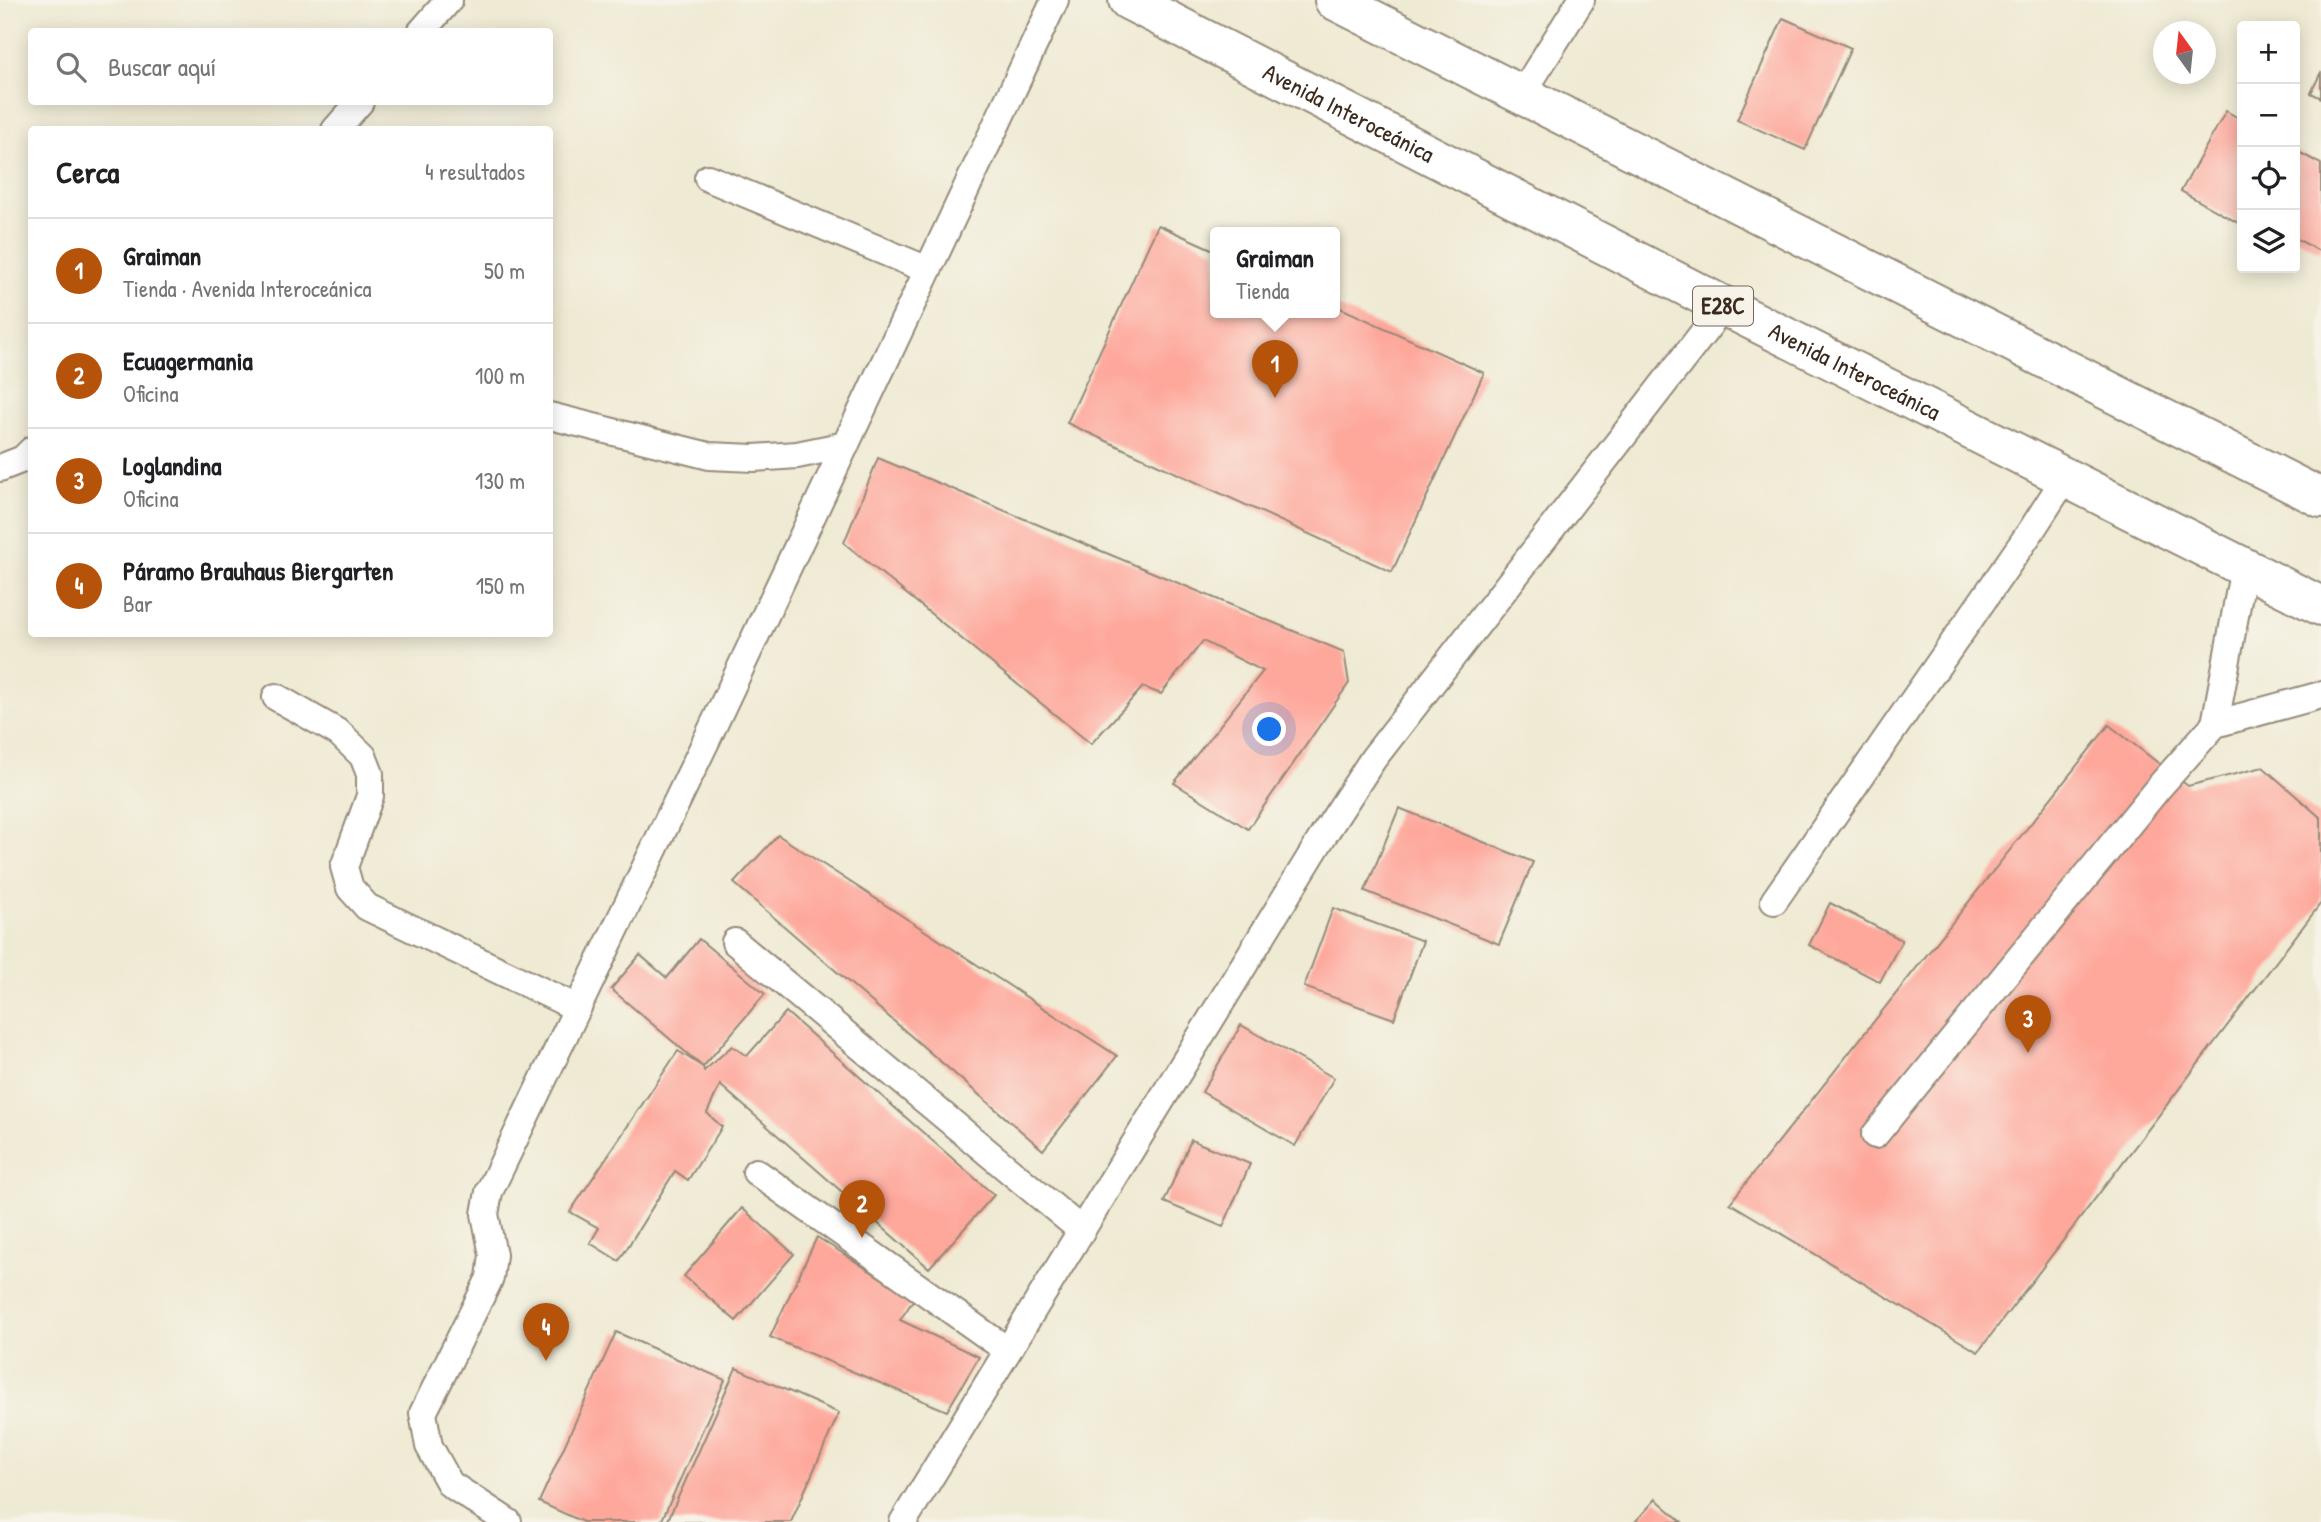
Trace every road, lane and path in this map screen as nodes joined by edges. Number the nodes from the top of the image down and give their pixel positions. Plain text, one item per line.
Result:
1 (449, 0) edge
2 (1055, 0) edge
3 (1128, 0) edge
4 (1334, 0) edge
5 (1581, 0) edge
6 (424, 28) edge
7 (1522, 94) junction
8 (357, 105) edge
9 (339, 126) edge
10 (708, 178) dead end
11 (928, 270) junction
12 (1724, 306) junction
13 (553, 417) edge
14 (846, 445) junction
15 (28, 454) edge
16 (0, 468) edge
17 (2066, 478) junction
18 (2321, 498) edge
19 (2244, 567) junction
20 (2321, 606) edge
21 (2321, 695) edge
22 (276, 697) dead end
23 (2215, 724) junction
24 (1774, 901) dead end
25 (735, 942) dead end
26 (577, 1008) junction
27 (1875, 1135) dead end
28 (756, 1172) dead end
29 (1081, 1230) junction
30 (1007, 1350) junction
31 (508, 1522) edge
32 (903, 1522) edge

1 - 6 lane
2 - 11 lane
3 - 12 highway, Avenida Interoceánica / E28C
4 - 7 highway
5 - 7 lane
7 - 18 highway
8 - 9 lane
10 - 11 lane
11 - 14 lane
12 - 17 highway, Avenida Interoceánica / E28C
12 - 29 lane
13 - 14 lane
14 - 26 lane
15 - 16 lane
17 - 19 highway, Avenida Interoceánica / E28C
17 - 24 lane
19 - 20 highway, Avenida Interoceánica / E28C
19 - 23 lane
21 - 23 lane
22 - 26 lane
23 - 27 lane
25 - 29 lane
26 - 31 lane
28 - 30 lane
29 - 30 lane
30 - 32 lane

